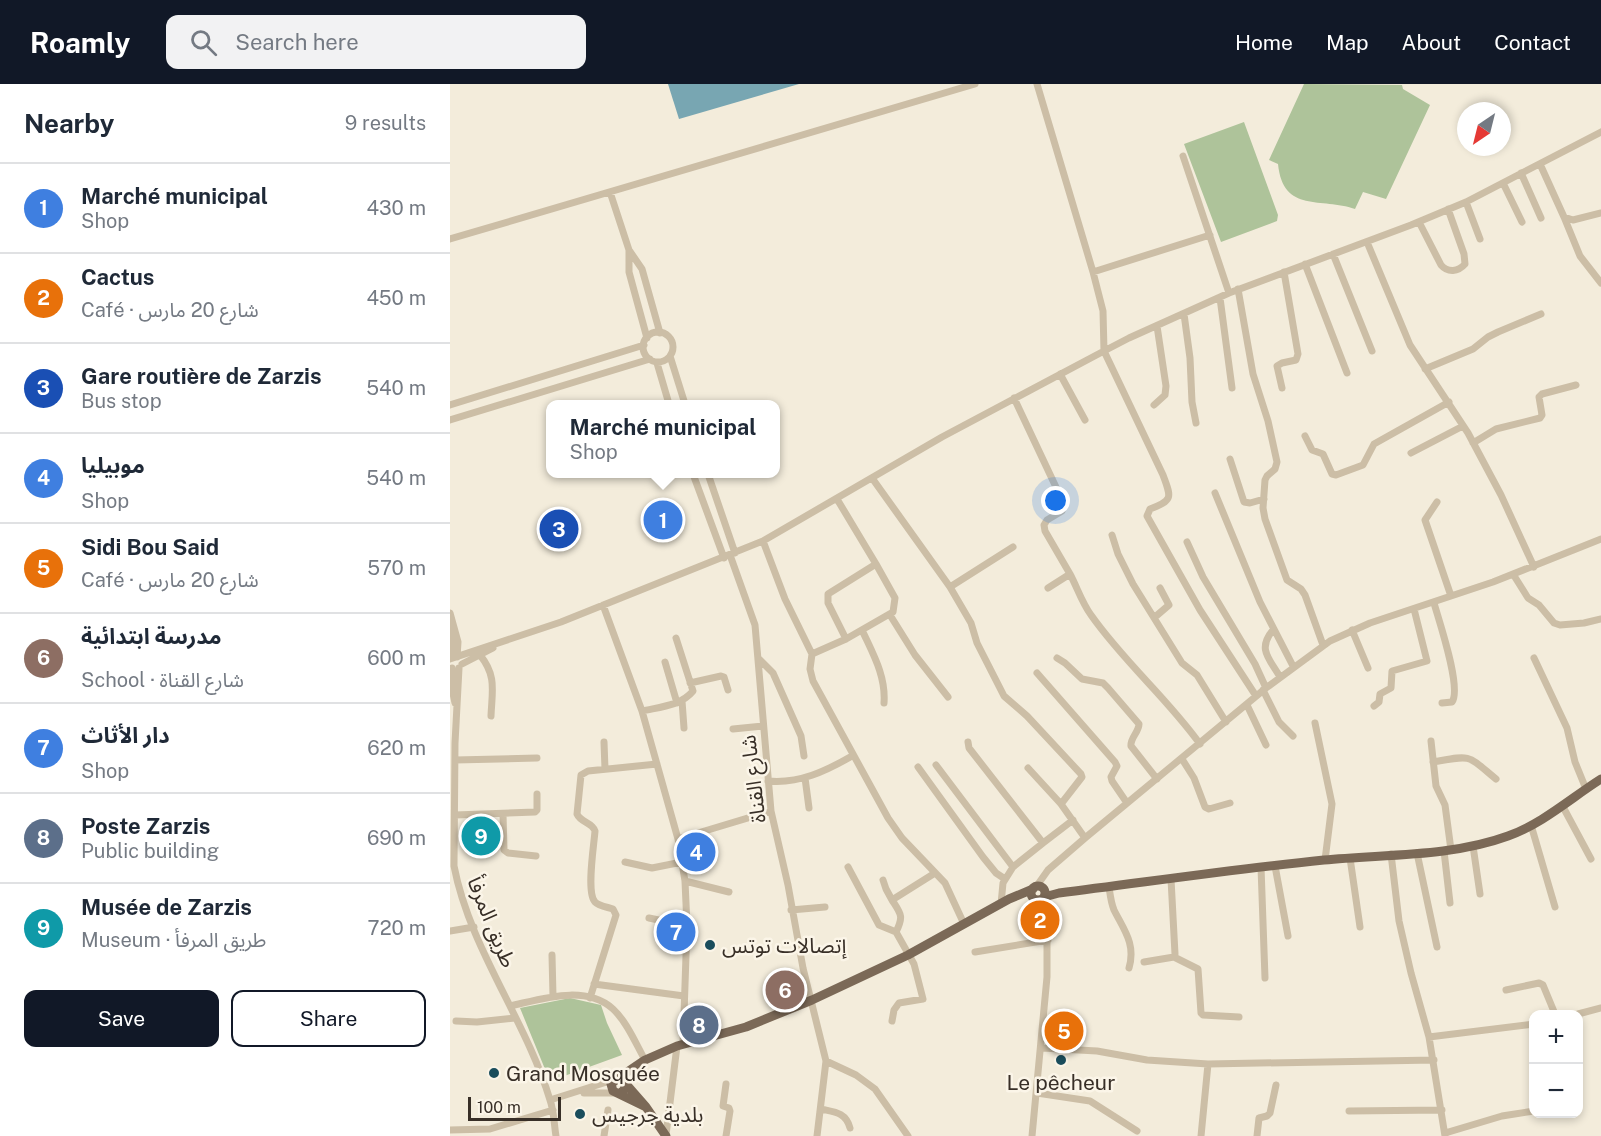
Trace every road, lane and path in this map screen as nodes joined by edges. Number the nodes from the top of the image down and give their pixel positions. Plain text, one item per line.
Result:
1 (975, 84) edge
2 (1037, 84) edge
3 (1601, 132) edge
4 (1183, 156) dead end
5 (1540, 164) junction
6 (1521, 173) junction
7 (1503, 183) junction
8 (610, 192) junction
9 (1466, 202) junction
10 (1448, 209) junction
11 (1601, 213) edge
12 (1564, 217) junction
13 (1541, 219) dead end
14 (1419, 222) junction
15 (1522, 222) dead end
16 (1210, 236) junction
17 (450, 239) edge
18 (1480, 239) dead end
19 (1366, 242) junction
20 (629, 250) junction
21 (1333, 254) junction
22 (1305, 264) junction
23 (1093, 272) junction
24 (1284, 272) junction
25 (1601, 283) edge
26 (1238, 289) junction
27 (1229, 293) junction
28 (1220, 298) junction
29 (1184, 314) junction
30 (1541, 314) dead end
31 (1157, 326) junction
32 (660, 333) junction
33 (645, 342) junction
34 (1104, 351) junction
35 (1372, 351) dead end
36 (670, 356) junction
37 (653, 361) junction
38 (1425, 369) junction
39 (1347, 373) dead end
40 (1060, 374) junction
41 (1576, 386) dead end
42 (1232, 388) dead end
43 (1282, 388) dead end
44 (1014, 398) junction
45 (667, 400) edge
46 (683, 400) edge
47 (1449, 402) junction
48 (450, 405) edge
49 (1154, 405) dead end
50 (450, 420) edge
51 (1085, 420) dead end
52 (1196, 423) dead end
53 (1463, 426) junction
54 (1305, 436) dead end
55 (1473, 443) junction
56 (1411, 453) dead end
57 (1230, 459) dead end
58 (695, 478) edge
59 (709, 478) edge
60 (872, 478) junction
61 (1215, 493) dead end
62 (1264, 499) junction
63 (837, 500) junction
64 (1437, 502) dead end
65 (1112, 535) dead end
66 (1601, 539) edge
67 (763, 541) junction
68 (1187, 542) dead end
69 (1013, 547) dead end
70 (730, 555) junction
71 (876, 564) junction
72 (1534, 567) junction
73 (1070, 574) junction
74 (1513, 574) junction
75 (950, 587) junction
76 (1048, 588) dead end
77 (1160, 588) dead end
78 (1451, 596) junction
79 (1434, 603) junction
80 (603, 604) junction
81 (1414, 609) junction
82 (450, 613) edge
83 (890, 615) junction
84 (1155, 617) junction
85 (1601, 619) edge
86 (450, 624) edge
87 (862, 630) junction
88 (1273, 630) junction
89 (1352, 630) junction
90 (676, 638) dead end
91 (846, 639) junction
92 (498, 645) junction
93 (1323, 645) junction
94 (812, 654) junction
95 (480, 655) junction
96 (759, 658) junction
97 (1056, 658) dead end
98 (1534, 658) dead end
99 (453, 662) edge
100 (665, 662) dead end
101 (1293, 666) junction
102 (1368, 668) dead end
103 (1037, 673) dead end
104 (1280, 677) junction
105 (690, 683) junction
106 (451, 687) edge
107 (1264, 689) junction
108 (728, 690) dead end
109 (1256, 696) junction
110 (948, 697) dead end
111 (679, 702) junction
112 (884, 703) dead end
113 (1442, 703) dead end
114 (1246, 705) junction
115 (1374, 706) dead end
116 (456, 709) junction
117 (642, 711) junction
118 (491, 716) dead end
119 (1226, 722) junction
120 (1316, 723) dead end
121 (763, 726) junction
122 (684, 728) dead end
123 (733, 729) dead end
124 (1293, 736) dead end
125 (1431, 741) dead end
126 (604, 742) dead end
127 (969, 742) dead end
128 (452, 743) edge
129 (1200, 744) junction
130 (1266, 745) dead end
131 (804, 756) dead end
132 (852, 756) junction
133 (537, 758) dead end
134 (1182, 759) junction
135 (455, 760) junction
136 (1433, 762) junction
137 (657, 764) junction
138 (936, 765) dead end
139 (918, 767) dead end
140 (1028, 768) dead end
141 (605, 770) junction
142 (805, 778) junction
143 (1157, 779) junction
144 (1496, 779) dead end
145 (1601, 779) edge
146 (768, 781) junction
147 (1586, 789) junction
148 (537, 794) dead end
149 (1230, 802) dead end
150 (1127, 803) junction
151 (1061, 804) junction
152 (1562, 805) junction
153 (809, 808) dead end
154 (771, 811) junction
155 (504, 814) junction
156 (455, 815) junction
157 (1074, 820) junction
158 (1531, 825) junction
159 (1085, 838) junction
160 (452, 839) edge
161 (678, 839) junction
162 (1043, 843) junction
163 (1473, 846) junction
164 (1448, 850) junction
165 (1417, 853) junction
166 (1392, 854) junction
167 (536, 856) dead end
168 (1350, 858) junction
169 (1591, 859) dead end
170 (1325, 860) junction
171 (625, 862) dead end
172 (682, 862) junction
173 (1275, 866) junction
174 (848, 867) dead end
175 (1013, 867) junction
176 (1261, 867) junction
177 (935, 873) junction
178 (1005, 879) junction
179 (1171, 879) junction
180 (883, 880) dead end
181 (685, 881) junction
182 (1109, 887) junction
183 (729, 892) dead end
184 (1039, 894) junction
185 (1480, 894) dead end
186 (892, 900) junction
187 (1003, 903) junction
188 (1450, 903) dead end
189 (825, 907) dead end
190 (1555, 907) dead end
191 (791, 910) junction
192 (649, 918) dead end
193 (964, 924) junction
194 (687, 926) junction
195 (474, 927) junction
196 (1360, 927) dead end
197 (450, 931) edge
198 (896, 932) junction
199 (1288, 936) dead end
200 (1047, 940) junction
201 (1437, 947) dead end
202 (975, 952) dead end
203 (552, 955) dead end
204 (908, 955) junction
205 (1174, 957) junction
206 (1144, 962) dead end
207 (1129, 969) dead end
208 (1265, 978) dead end
209 (594, 984) junction
210 (1506, 990) dead end
211 (553, 996) junction
212 (684, 996) junction
213 (590, 998) junction
214 (812, 1000) junction
215 (510, 1006) junction
216 (1601, 1008) edge
217 (1553, 1010) edge
218 (1583, 1013) edge
219 (1239, 1017) dead end
220 (515, 1018) junction
221 (456, 1021) dead end
222 (892, 1021) dead end
223 (1529, 1025) edge
224 (1430, 1037) junction
225 (680, 1045) junction
226 (1042, 1048) junction
227 (645, 1060) junction
228 (1434, 1060) junction
229 (826, 1061) junction
230 (1208, 1064) junction
231 (620, 1081) junction
232 (726, 1084) dead end
233 (1276, 1085) dead end
234 (575, 1093) junction
235 (618, 1093) junction
236 (1037, 1093) junction
237 (550, 1100) junction
238 (646, 1107) junction
239 (821, 1109) junction
240 (553, 1110) junction
241 (608, 1110) dead end
242 (1442, 1110) junction
243 (1349, 1112) dead end
244 (1529, 1112) edge
245 (850, 1128) dead end
246 (450, 1130) edge
247 (1137, 1131) dead end
248 (490, 1133) edge
249 (1445, 1134) edge
250 (666, 1135) edge
251 (556, 1136) edge
252 (604, 1136) edge
253 (726, 1136) edge
254 (818, 1136) edge
255 (908, 1136) edge
256 (1032, 1136) edge
257 (1201, 1136) edge
258 (1257, 1136) edge

1 - 8 street
2 - 23 street
3 - 5 street
4 - 16 street
5 - 6 street
5 - 12 street
6 - 7 street
6 - 13 street
7 - 9 street
7 - 15 street
8 - 17 street
8 - 20 street
9 - 10 street
9 - 18 street
10 - 14 street
10 - 14 street
11 - 12 street
12 - 25 street
14 - 19 street
16 - 23 street
16 - 27 street
19 - 21 street
19 - 38 street
20 - 32 street
20 - 33 street
21 - 22 street
21 - 35 street
22 - 24 street
22 - 39 street
23 - 34 street
24 - 26 street
24 - 43 street
26 - 27 street
26 - 62 street
27 - 28 street
28 - 29 street
28 - 42 street
29 - 31 street
29 - 52 street
30 - 38 street
31 - 34 street
31 - 49 street
32 - 33 street
32 - 36 street
33 - 37 street
33 - 48 street
34 - 40 street
34 - 109 street
36 - 37 street
36 - 46 street
37 - 45 street
37 - 50 street
38 - 47 street
40 - 44 street
40 - 51 street
41 - 55 street
44 - 60 street
44 - 73 street
47 - 53 street
47 - 54 street
53 - 55 street
53 - 56 street
55 - 72 street
57 - 62 street
58 - 70 street
59 - 70 street
60 - 63 street
60 - 75 street
61 - 88 street
62 - 93 street
63 - 67 street
63 - 71 street
64 - 78 street
65 - 84 street
66 - 72 street
67 - 70 street
67 - 94 street
68 - 107 street
69 - 75 street
70 - 80 street
70 - 96 street, شارع القناة
71 - 83 street
71 - 91 street
72 - 74 street
73 - 76 street
73 - 129 street
74 - 78 street
74 - 85 street
75 - 151 street
77 - 84 street
78 - 79 street
79 - 81 street
79 - 113 street
80 - 92 street
80 - 117 street
81 - 89 street
81 - 115 street
82 - 99 street
83 - 87 street
83 - 110 street
84 - 119 street
86 - 99 street
87 - 91 street
87 - 112 street
88 - 101 street
88 - 104 street
89 - 93 street
89 - 102 street
90 - 105 street
91 - 94 street
92 - 95 street
92 - 99 street
93 - 101 street
94 - 132 street
95 - 99 street
95 - 118 street
96 - 121 street, شارع القناة
96 - 131 street
97 - 143 street
98 - 147 street
99 - 106 street
99 - 116 street
100 - 111 street
101 - 104 street
103 - 150 street
104 - 107 street
105 - 108 street
105 - 111 street
106 - 116 street
107 - 109 street
107 - 124 street
109 - 114 street
111 - 117 street
111 - 122 street
114 - 119 street
114 - 130 street
116 - 128 street, طريق المرفأ
117 - 137 street
119 - 129 street
120 - 170 street
121 - 123 street
121 - 146 street, شارع القناة
125 - 136 street
126 - 141 street
127 - 162 street
128 - 135 street, طريق المرفأ
129 - 134 street
132 - 142 street
132 - 177 street
133 - 135 street
134 - 143 street
134 - 149 street
135 - 156 street, طريق المرفأ
136 - 144 street
136 - 164 street
137 - 141 street
137 - 161 street
138 - 175 street
139 - 178 street
140 - 151 street
141 - 209 street
142 - 146 street
142 - 153 street
143 - 150 street
145 - 147 main road
146 - 154 street, شارع القناة
147 - 152 main road
148 - 155 street
150 - 159 street
151 - 157 street
152 - 158 main road
152 - 169 street
154 - 161 street
154 - 191 street, شارع القناة
155 - 156 street
155 - 167 street
156 - 160 street, طريق المرفأ
157 - 159 street
157 - 162 street
158 - 163 main road
158 - 190 street
159 - 184 street
160 - 195 street, طريق المرفأ
161 - 172 street
162 - 175 street
163 - 164 main road
163 - 185 street
164 - 165 main road
164 - 188 street
165 - 166 main road
165 - 201 street
166 - 168 main road
166 - 224 street
168 - 170 main road
168 - 196 street
170 - 173 main road
171 - 172 street
172 - 181 street
173 - 176 main road
173 - 199 street
174 - 198 street
175 - 178 street
176 - 179 main road
176 - 208 street
177 - 186 street
177 - 193 street
178 - 187 street
179 - 182 main road
179 - 205 street
180 - 186 street
181 - 183 street
181 - 194 street
182 - 184 main road
182 - 207 street
184 - 187 main road
184 - 200 street
186 - 198 street
187 - 193 main road
189 - 191 street
191 - 214 street, شارع القناة
192 - 194 street
193 - 204 main road
194 - 212 street
195 - 197 street
195 - 215 street, طريق المرفأ
198 - 204 street
200 - 202 street
200 - 226 street
203 - 211 street
204 - 214 main road
204 - 222 street
205 - 206 street
205 - 219 street
209 - 212 street
209 - 213 street
210 - 217 street
211 - 213 street
211 - 215 street
212 - 225 street
213 - 227 street
214 - 225 main road
214 - 229 street, شارع القناة
215 - 220 street, طريق المرفأ
216 - 218 street
220 - 221 street
220 - 237 street, طريق المرفأ
223 - 224 street
224 - 228 street
225 - 227 main road
225 - 250 street
226 - 230 street
226 - 236 street
227 - 231 main road
228 - 230 street
228 - 242 street
229 - 239 street, شارع القناة
229 - 255 street
230 - 257 street
231 - 234 street
231 - 235 main road
231 - 238 main road
232 - 253 street
233 - 258 street
234 - 235 street
234 - 237 street
235 - 238 main road
236 - 247 street
236 - 256 street
237 - 240 street, طريق المرفأ
238 - 250 main road
239 - 245 street
239 - 254 street, شارع القناة
240 - 248 street
240 - 251 street, طريق المرفأ
241 - 252 street
242 - 243 street
242 - 249 street
244 - 249 street
246 - 248 street

